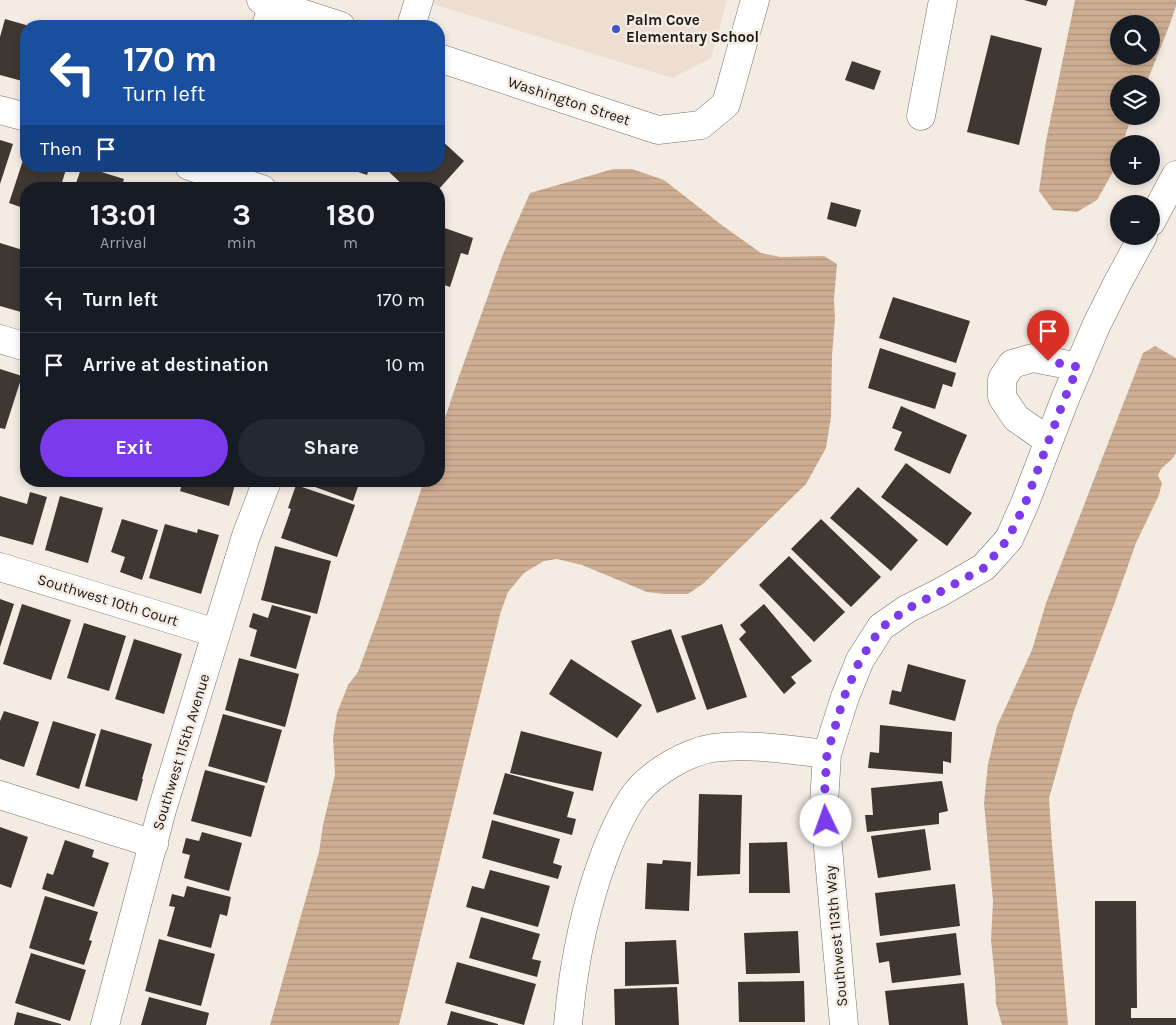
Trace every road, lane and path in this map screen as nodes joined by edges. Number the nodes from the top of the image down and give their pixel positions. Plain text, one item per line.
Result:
1 (419, 0) edge
2 (755, 0) edge
3 (943, 0) edge
4 (279, 8) edge
5 (320, 20) edge
6 (413, 20) edge
7 (445, 60) edge
8 (0, 110) edge
9 (20, 115) edge
10 (921, 116) dead end
11 (224, 172) edge
12 (246, 182) edge
13 (1173, 183) edge
14 (1160, 206) edge
15 (1138, 245) edge
16 (0, 339) edge
17 (20, 345) edge
18 (1078, 367) junction
19 (1049, 441) junction
20 (265, 487) edge
21 (0, 566) edge
22 (216, 633) junction
23 (827, 754) junction
24 (0, 795) edge
25 (154, 844) junction
26 (105, 1025) edge
27 (568, 1025) edge
28 (844, 1025) edge

1 - 6 street
2 - 7 street, Washington Street
3 - 10 street
4 - 5 street
8 - 9 street
11 - 12 street
13 - 14 street
15 - 18 street, Southwest 113th Way
16 - 17 street
18 - 19 street, Southwest 113th Way
18 - 19 street
19 - 23 street, Southwest 113th Way
20 - 22 street, Southwest 115th Avenue
21 - 22 street, Southwest 10th Court
22 - 25 street, Southwest 115th Avenue
23 - 27 street
23 - 28 street, Southwest 113th Way
24 - 25 street
25 - 26 street, Southwest 115th Avenue

